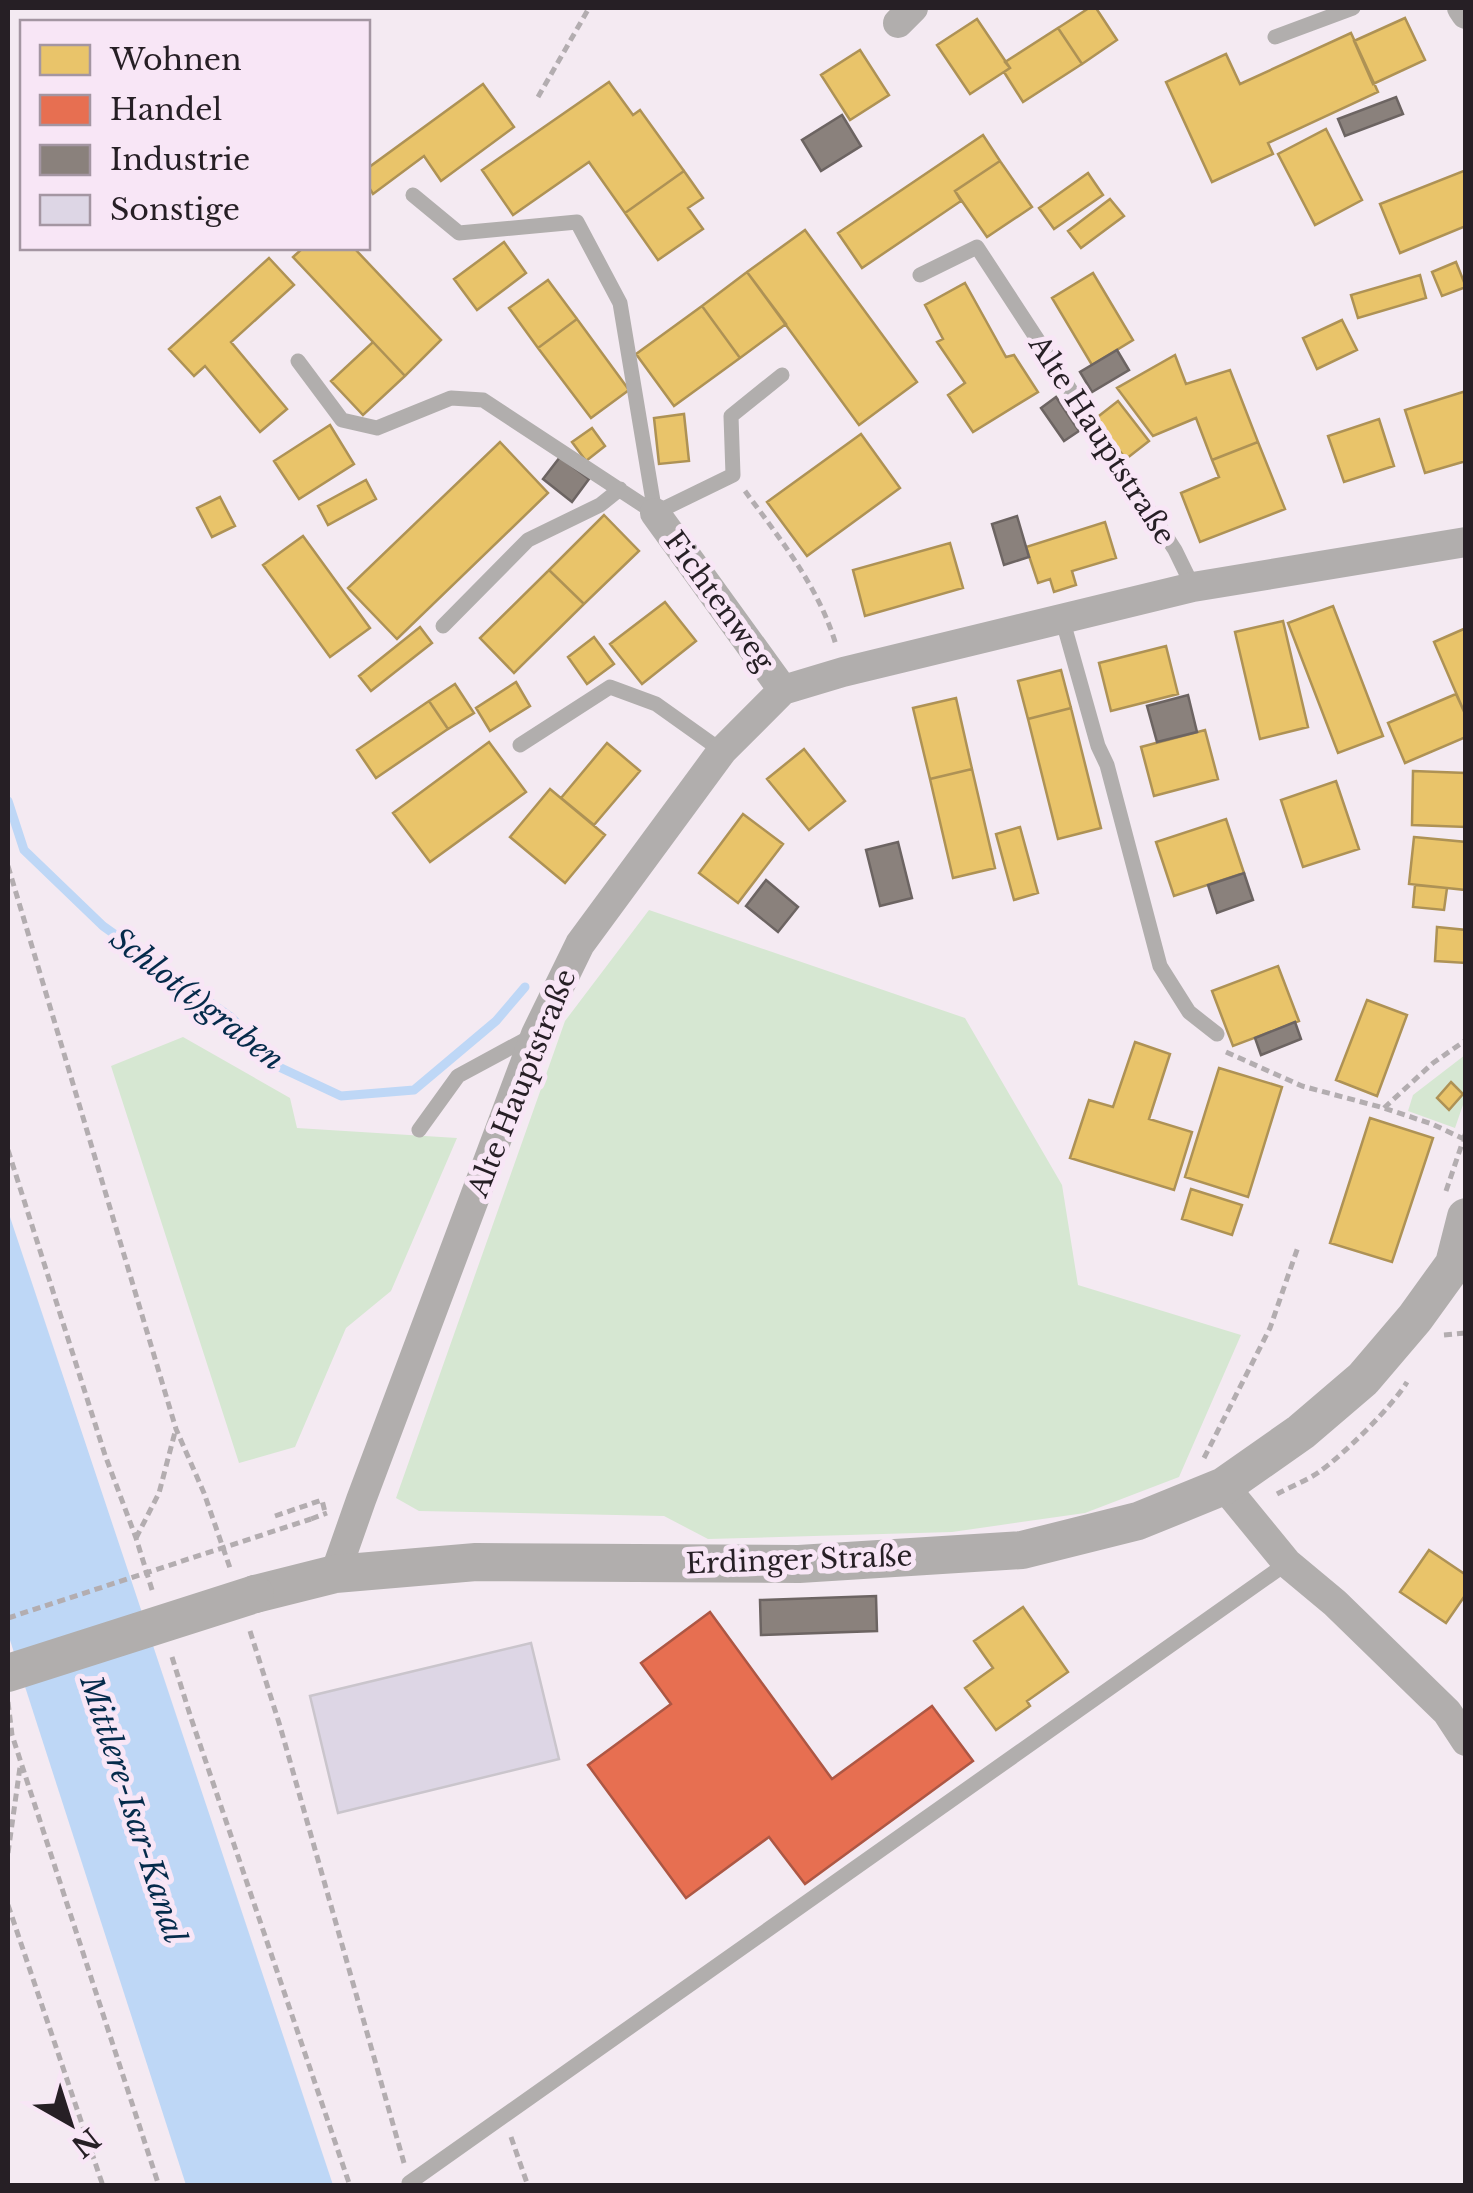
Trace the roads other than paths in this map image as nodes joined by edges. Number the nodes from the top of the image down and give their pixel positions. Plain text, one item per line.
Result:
1 (1352, 8) edge
2 (1275, 37) dead end
3 (413, 196) dead end
4 (920, 275) dead end
5 (298, 361) dead end
6 (782, 375) dead end
7 (620, 489) junction
8 (656, 512) junction
9 (1466, 542) edge
10 (1193, 587) junction
11 (1062, 618) junction
12 (443, 626) dead end
13 (783, 690) junction
14 (520, 746) dead end
15 (722, 752) junction
16 (536, 1034) junction
17 (1217, 1034) dead end
18 (419, 1130) dead end
19 (1466, 1217) edge
20 (1462, 1271) edge
21 (1219, 1488) junction
22 (1286, 1563) junction
23 (335, 1574) junction
24 (8, 1674) edge
25 (1466, 1741) edge
26 (409, 2183) edge

1 - 2 lane
3 - 8 lane, Fichtenweg
4 - 10 lane, Alte Hauptstraße
5 - 7 lane, Fichtenweg
6 - 8 lane
7 - 8 lane, Fichtenweg
7 - 12 lane
8 - 13 street, Fichtenweg
9 - 10 street, Alte Hauptstraße
10 - 11 street, Alte Hauptstraße
11 - 13 street, Alte Hauptstraße
11 - 17 lane
13 - 15 street, Alte Hauptstraße
14 - 15 lane
15 - 16 street, Alte Hauptstraße
16 - 18 lane
16 - 23 street, Alte Hauptstraße
19 - 20 street, Erdinger Straße
20 - 21 street, Erdinger Straße
21 - 22 street
21 - 23 street, Erdinger Straße
22 - 25 street
22 - 26 lane
23 - 24 street, Erdinger Straße, bridge

